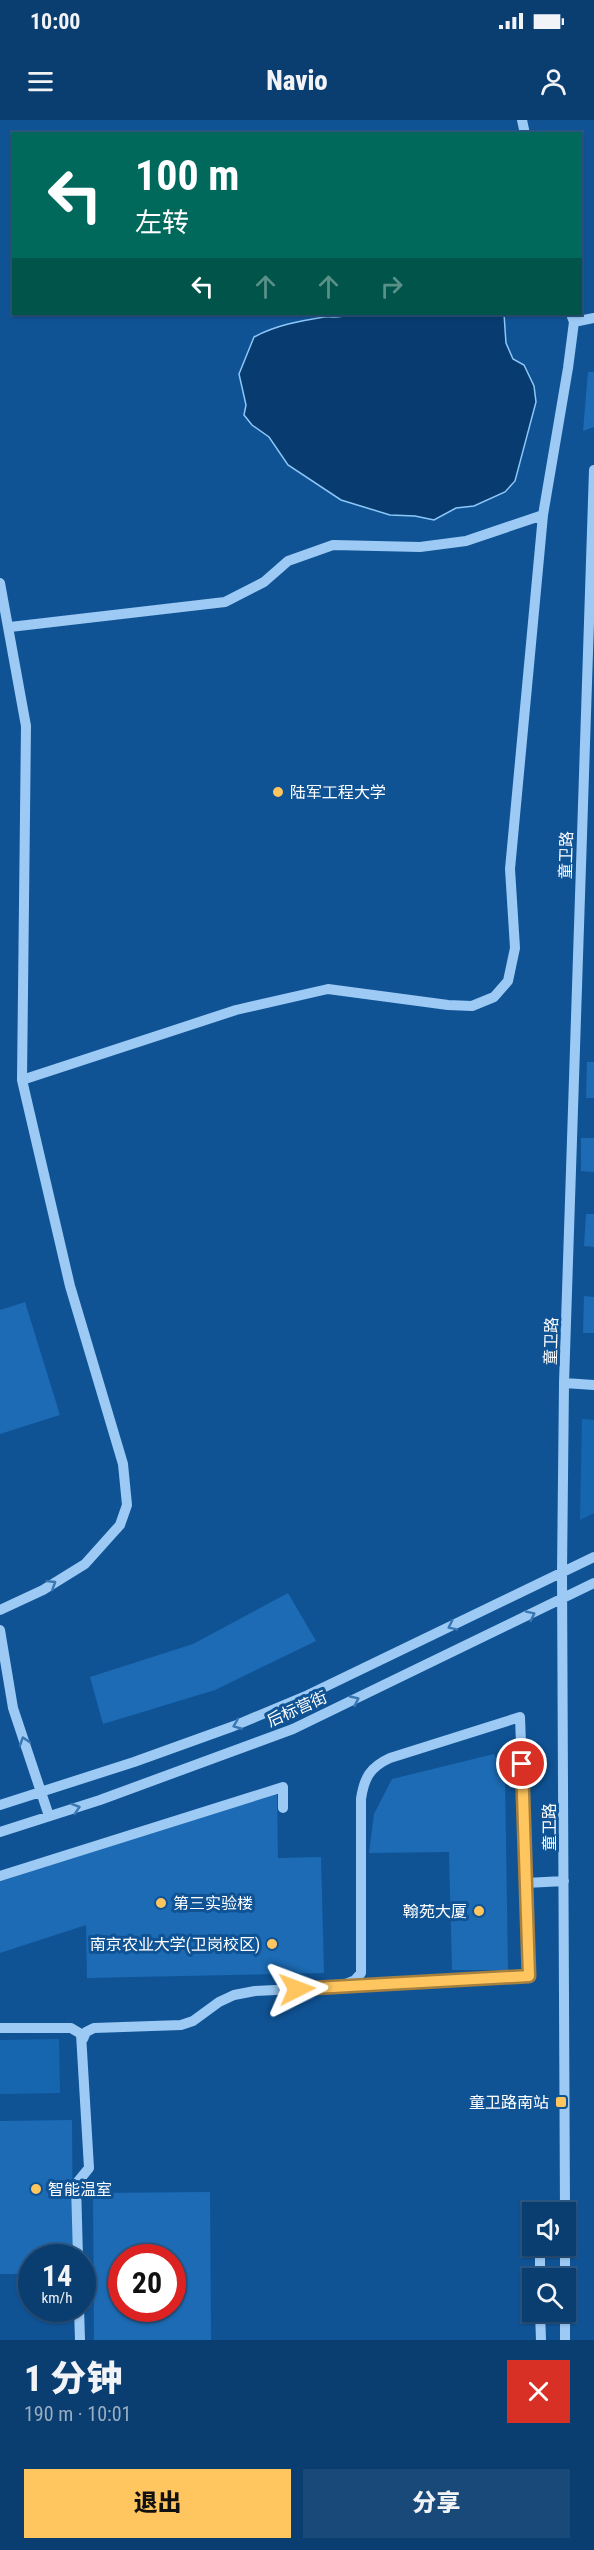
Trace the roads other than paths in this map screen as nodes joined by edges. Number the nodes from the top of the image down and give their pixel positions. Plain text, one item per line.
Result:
1 (573, 318) edge
2 (594, 318) edge
3 (594, 470) edge
4 (543, 515) junction
5 (0, 583) edge
6 (10, 627) junction
7 (22, 1080) junction
8 (564, 1383) junction
9 (594, 1385) edge
10 (594, 1557) edge
11 (562, 1573) junction
12 (594, 1583) edge
13 (562, 1599) junction
14 (0, 1610) edge
15 (0, 1630) edge
16 (41, 1792) junction
17 (0, 1805) edge
18 (283, 1808) dead end
19 (50, 1816) junction
20 (0, 1832) edge
21 (0, 1876) edge
22 (564, 1881) junction
23 (526, 1883) junction
24 (338, 1987) junction
25 (0, 2028) edge
26 (83, 2039) junction
27 (565, 2202) edge
28 (78, 2244) edge
29 (79, 2322) edge
30 (540, 2322) edge
31 (565, 2322) edge
32 (80, 2340) edge
33 (541, 2340) edge
34 (565, 2340) edge

1 - 2 street
1 - 4 street
3 - 8 street, 童卫路
4 - 6 street
4 - 7 street
5 - 6 street
6 - 7 street
14 -> 7 street
8 - 9 street
8 - 11 street, 童卫路
10 - 11 street, 后标营街
11 - 13 street, 童卫路
11 -> 16 street, 后标营街
12 - 13 street, 后标营街
19 -> 13 street, 后标营街
13 - 22 street, 童卫路
16 -> 15 street
16 - 17 street, 后标营街
16 - 19 street
18 - 21 street
19 - 20 street, 后标营街
22 - 23 street
22 - 27 street, 童卫路
23 - 24 street
23 - 24 street
24 - 26 street
25 - 26 street
26 - 28 street
29 - 32 street
30 - 33 street
31 - 34 street

